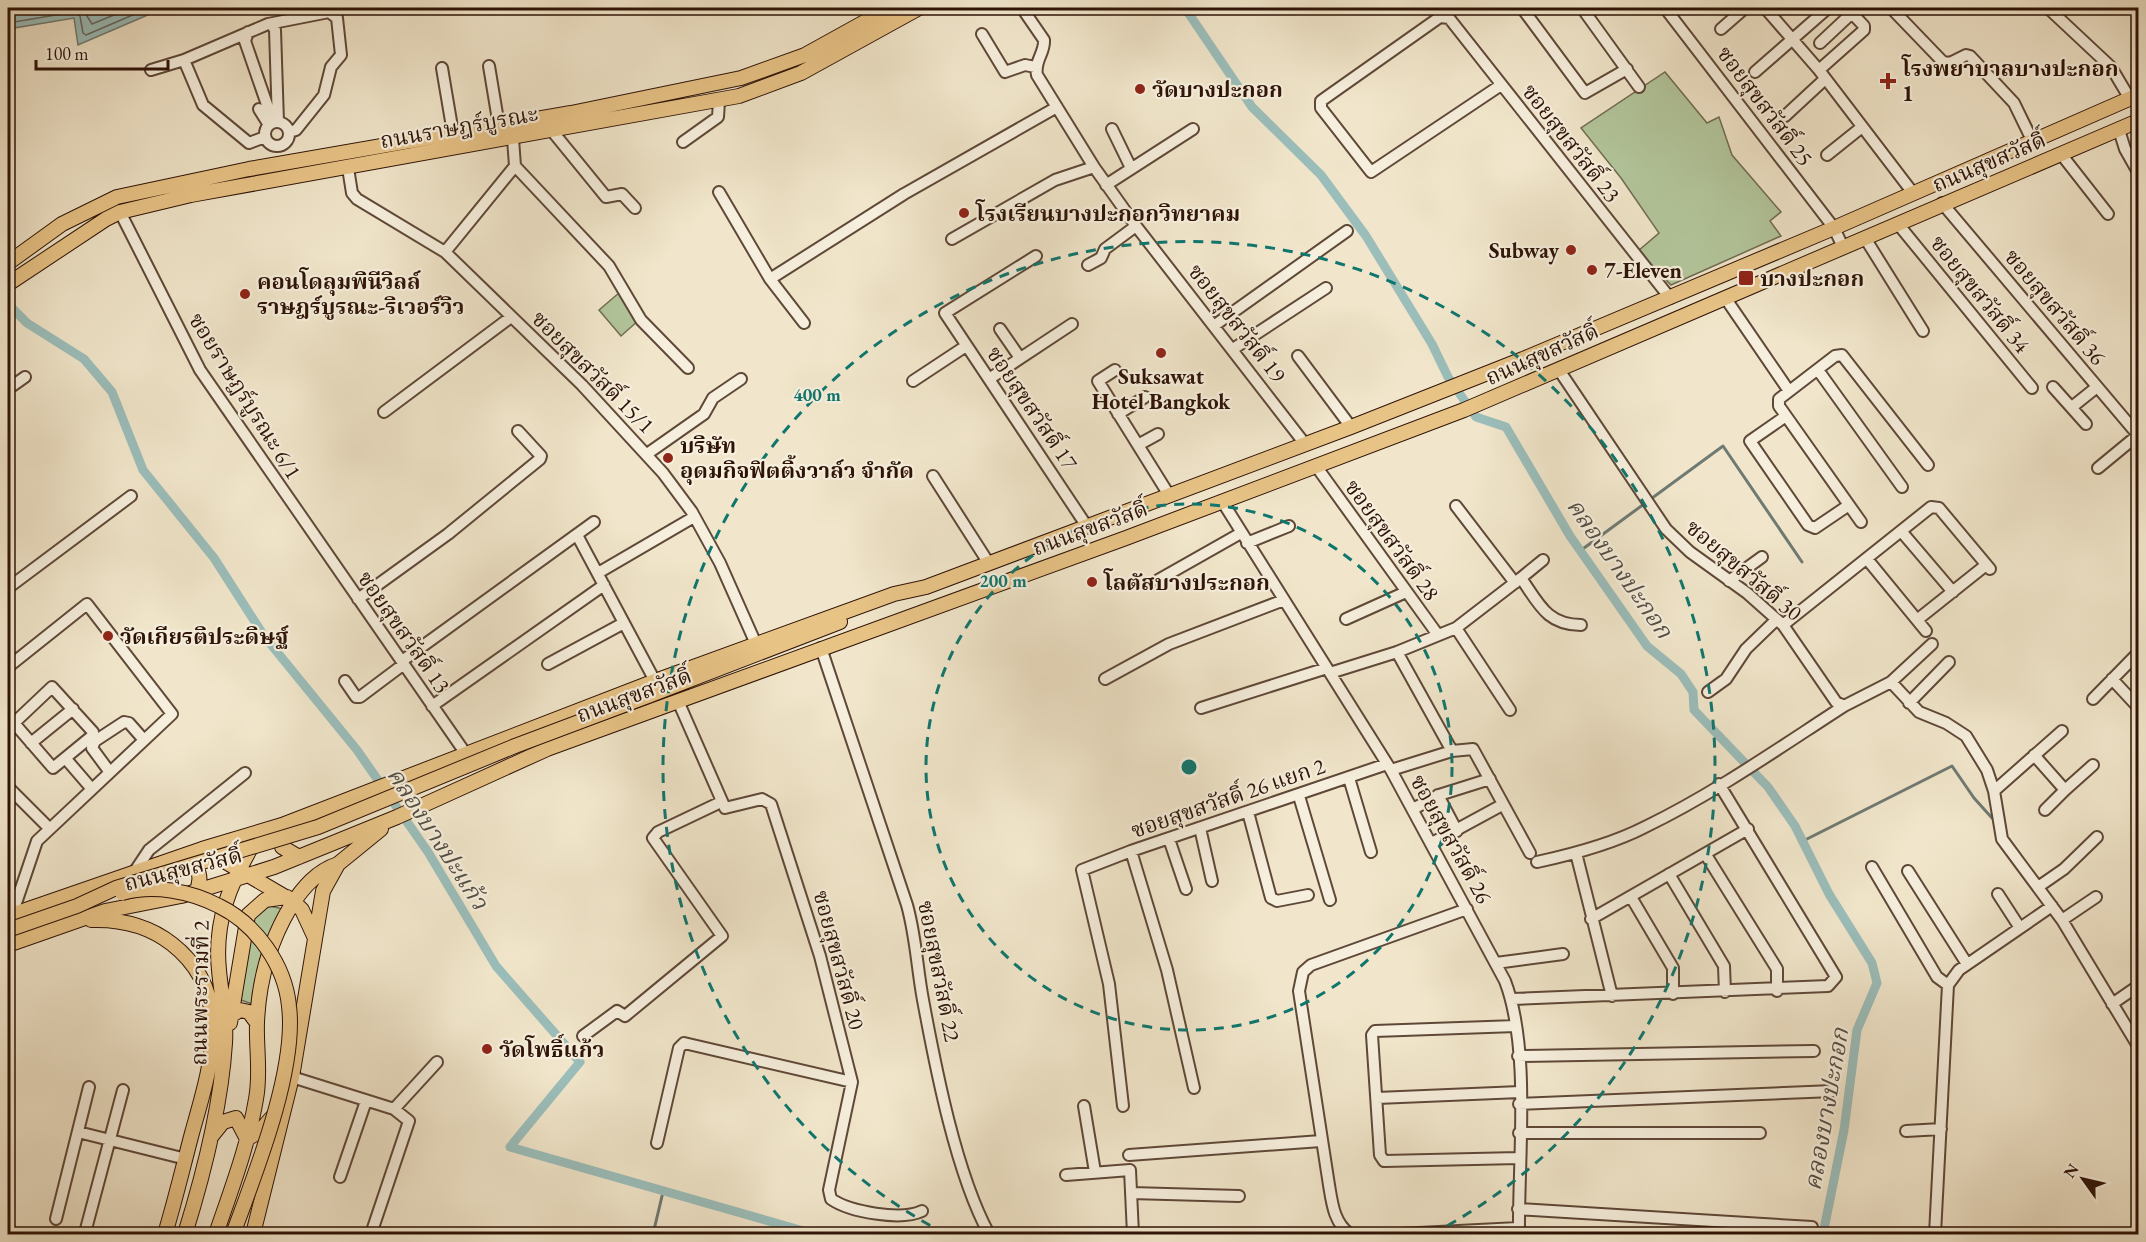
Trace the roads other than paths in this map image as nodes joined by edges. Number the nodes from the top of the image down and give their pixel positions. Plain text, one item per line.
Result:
1 (890, 8) edge
2 (919, 8) edge
3 (1022, 8) edge
4 (1522, 8) edge
5 (1582, 8) edge
6 (1665, 8) edge
7 (1745, 8) edge
8 (1765, 8) edge
9 (1828, 8) edge
10 (1891, 8) edge
11 (2048, 8) edge
12 (1850, 10) edge
13 (268, 24) junction
14 (1721, 29) dead end
15 (248, 32) junction
16 (982, 34) dead end
17 (1793, 39) junction
18 (1820, 43) dead end
19 (184, 60) junction
20 (489, 66) dead end
21 (1035, 67) junction
22 (442, 68) dead end
23 (1627, 69) junction
24 (151, 70) dead end
25 (1755, 72) dead end
26 (1822, 74) junction
27 (1501, 85) junction
28 (1640, 87) dead end
29 (2134, 97) edge
30 (283, 101) dead end
31 (720, 101) junction
32 (1057, 107) junction
33 (260, 109) dead end
34 (1785, 116) dead end
35 (2139, 121) edge
36 (278, 125) junction
37 (499, 126) junction
38 (1862, 127) junction
39 (1112, 129) dead end
40 (1193, 129) dead end
41 (2119, 130) junction
42 (553, 132) junction
43 (453, 133) junction
44 (265, 137) junction
45 (513, 139) junction
46 (2032, 140) junction
47 (683, 142) dead end
48 (2061, 154) junction
49 (1827, 155) dead end
50 (515, 166) junction
51 (1094, 167) junction
52 (348, 168) junction
53 (1131, 168) junction
54 (2139, 172) edge
55 (207, 177) junction
56 (1106, 184) junction
57 (210, 192) junction
58 (719, 192) dead end
59 (1913, 193) junction
60 (117, 197) junction
61 (1942, 203) junction
62 (636, 208) dead end
63 (120, 212) junction
64 (2108, 214) dead end
65 (1898, 224) junction
66 (1136, 226) junction
67 (1834, 228) junction
68 (1347, 231) dead end
69 (1865, 238) junction
70 (952, 239) dead end
71 (1843, 248) junction
72 (445, 252) junction
73 (1036, 256) dead end
74 (8, 263) edge
75 (1088, 265) dead end
76 (770, 279) junction
77 (8, 284) edge
78 (1326, 288) dead end
79 (1670, 298) junction
80 (1725, 299) junction
81 (511, 316) junction
82 (804, 323) dead end
83 (1072, 324) dead end
84 (1215, 325) junction
85 (1000, 329) dead end
86 (1923, 331) dead end
87 (966, 346) junction
88 (1233, 349) junction
89 (1298, 356) dead end
90 (1020, 358) junction
91 (688, 368) dead end
92 (1115, 370) dead end
93 (1558, 370) junction
94 (1818, 370) junction
95 (25, 377) dead end
96 (741, 379) dead end
97 (988, 379) junction
98 (913, 381) dead end
99 (2054, 387) dead end
100 (2097, 387) junction
101 (2031, 388) dead end
102 (8, 389) edge
103 (1789, 391) junction
104 (1145, 397) dead end
105 (2072, 407) junction
106 (384, 412) dead end
107 (1118, 414) junction
108 (1786, 417) junction
109 (2086, 424) dead end
110 (1351, 427) junction
111 (518, 431) dead end
112 (1158, 434) dead end
113 (2138, 435) edge
114 (1305, 444) junction
115 (1138, 445) junction
116 (647, 454) junction
117 (1928, 465) dead end
118 (1316, 466) junction
119 (2098, 468) dead end
120 (933, 476) dead end
121 (1902, 487) dead end
122 (1169, 495) junction
123 (131, 496) dead end
124 (1222, 501) junction
125 (1849, 505) junction
126 (1456, 506) dead end
127 (694, 517) junction
128 (594, 522) dead end
129 (1861, 522) dead end
130 (1086, 525) junction
131 (1290, 526) dead end
132 (1901, 531) junction
133 (311, 532) joint
134 (1241, 533) junction
135 (577, 535) junction
136 (1247, 543) junction
137 (1762, 557) dead end
138 (1867, 559) junction
139 (1543, 560) dead end
140 (988, 562) junction
141 (598, 573) junction
142 (1158, 580) dead end
143 (1518, 581) junction
144 (1729, 581) junction
145 (604, 585) junction
146 (8, 588) edge
147 (917, 590) junction
148 (1406, 592) junction
149 (1953, 592) junction
150 (358, 599) junction
151 (1284, 600) junction
152 (1346, 619) dead end
153 (1917, 620) junction
154 (1780, 622) junction
155 (622, 624) junction
156 (1581, 626) dead end
157 (1455, 628) junction
158 (1926, 631) dead end
159 (1438, 635) junction
160 (756, 644) junction
161 (1932, 644) dead end
162 (821, 648) junction
163 (1397, 652) junction
164 (2139, 653) edge
165 (1949, 662) dead end
166 (403, 663) junction
167 (548, 664) dead end
168 (8, 667) edge
169 (1329, 670) junction
170 (1105, 679) dead end
171 (2112, 680) junction
172 (345, 681) dead end
173 (655, 681) junction
174 (1891, 682) junction
175 (1708, 692) dead end
176 (2093, 699) dead end
177 (678, 701) junction
178 (1909, 703) junction
179 (432, 706) junction
180 (1844, 706) junction
181 (2139, 707) edge
182 (1202, 708) dead end
183 (73, 709) junction
184 (1510, 710) dead end
185 (2062, 731) dead end
186 (144, 741) junction
187 (31, 743) junction
188 (1452, 751) junction
189 (466, 754) junction
190 (2034, 754) junction
191 (66, 759) junction
192 (2093, 765) dead end
193 (1389, 767) junction
194 (109, 771) junction
195 (245, 773) dead end
196 (1349, 778) junction
197 (1490, 779) junction
198 (1719, 784) junction
199 (8, 787) edge
200 (91, 788) junction
201 (2065, 790) junction
202 (1995, 791) junction
203 (1438, 795) junction
204 (1299, 796) junction
205 (722, 802) junction
206 (1502, 805) junction
207 (1413, 809) junction
208 (2045, 810) dead end
209 (1248, 812) junction
210 (397, 817) junction
211 (282, 825) junction
212 (49, 828) junction
213 (1200, 828) junction
214 (1748, 830) junction
215 (264, 831) junction
216 (1457, 831) junction
217 (2097, 837) dead end
218 (1169, 839) junction
219 (1432, 843) junction
220 (202, 849) junction
221 (1131, 851) junction
222 (1371, 852) dead end
223 (1576, 854) junction
224 (183, 855) junction
225 (1706, 855) junction
226 (299, 858) junction
227 (338, 864) junction
228 (1872, 867) dead end
229 (1908, 870) dead end
230 (135, 871) junction
231 (241, 874) junction
232 (1670, 874) junction
233 (1212, 881) dead end
234 (2038, 887) junction
235 (1186, 889) dead end
236 (196, 892) junction
237 (1998, 894) dead end
238 (1308, 895) dead end
239 (1631, 897) junction
240 (2096, 897) dead end
241 (291, 899) junction
242 (1330, 900) dead end
243 (76, 906) junction
244 (2052, 906) junction
245 (1467, 909) junction
246 (10, 916) edge
247 (1591, 919) junction
248 (2062, 920) junction
249 (73, 921) junction
250 (2020, 928) junction
251 (8, 930) edge
252 (314, 936) junction
253 (8, 945) edge
254 (1563, 954) dead end
255 (1496, 963) junction
256 (1967, 964) junction
257 (1948, 985) junction
258 (2139, 986) edge
259 (1777, 991) junction
260 (1725, 992) junction
261 (1673, 994) junction
262 (1612, 996) junction
263 (1512, 999) junction
264 (2112, 1004) junction
265 (211, 1008) junction
266 (232, 1015) junction
267 (257, 1023) junction
268 (1516, 1026) junction
269 (583, 1036) dead end
270 (225, 1043) junction
271 (2139, 1046) edge
272 (1814, 1051) dead end
273 (1518, 1056) junction
274 (437, 1062) dead end
275 (292, 1077) junction
276 (852, 1082) junction
277 (89, 1087) dead end
278 (1194, 1088) dead end
279 (123, 1090) dead end
280 (1833, 1091) dead end
281 (1520, 1092) junction
282 (288, 1094) junction
283 (1377, 1098) junction
284 (366, 1101) junction
285 (1520, 1104) junction
286 (1084, 1106) dead end
287 (1123, 1106) dead end
288 (394, 1110) junction
289 (281, 1125) junction
290 (1941, 1129) junction
291 (1906, 1131) dead end
292 (78, 1132) junction
293 (1519, 1133) junction
294 (1760, 1133) dead end
295 (211, 1137) junction
296 (110, 1139) junction
297 (247, 1139) junction
298 (1321, 1141) junction
299 (657, 1143) dead end
300 (1129, 1155) dead end
301 (1519, 1158) junction
302 (186, 1159) junction
303 (238, 1168) junction
304 (1095, 1172) junction
305 (1066, 1175) dead end
306 (340, 1177) dead end
307 (1131, 1193) junction
308 (1239, 1196) dead end
309 (1518, 1209) junction
310 (922, 1211) dead end
311 (56, 1219) dead end
312 (1812, 1227) dead end
313 (86, 1229) dead end
314 (1519, 1231) edge
315 (165, 1234) edge
316 (185, 1234) edge
317 (216, 1234) edge
318 (233, 1234) edge
319 (253, 1234) edge
320 (371, 1234) edge
321 (989, 1234) edge
322 (1133, 1234) edge
323 (1350, 1234) edge
324 (1399, 1234) edge
325 (1935, 1234) edge

1 - 37 main road, ถนนราษฎร์บูรณะ
2 - 31 main road, ถนนราษฎร์บูรณะ
3 - 21 street
4 - 23 street
5 - 23 street
6 - 67 street, ซอยสุขสวัสดิ์ 25
7 - 14 street
8 - 17 street
9 - 17 street
10 - 46 street
11 - 29 street
12 - 18 street
12 - 26 street
13 - 15 street
13 - 36 street
13 - 36 street
15 - 19 street
15 - 36 street
16 - 21 street
17 - 25 street
17 - 26 street
19 - 24 street
19 - 44 street
20 - 37 street
21 - 32 street, ซอยสุขสวัสดิ์ 19
22 - 43 street
23 - 28 street
26 - 34 street
26 - 38 street
27 - 27 street, ซอยสุขสวัสดิ์ 23
27 - 79 street, ซอยสุขสวัสดิ์ 23
29 - 46 main road, ถนนสุขสวัสดิ์
30 - 36 street
31 - 42 main road, ถนนราษฎร์บูรณะ
31 - 47 street
32 - 51 street, ซอยสุขสวัสดิ์ 19
32 - 76 street
33 - 36 street
35 - 41 main road, ถนนสุขสวัสดิ์
36 - 44 street
36 - 44 street
37 - 43 main road, ถนนราษฎร์บูรณะ
38 - 49 street
38 - 59 street
39 - 53 street
40 - 53 street
41 - 48 main road, ถนนสุขสวัสดิ์
41 - 54 street
42 - 45 main road, ถนนราษฎร์บูรณะ
42 - 62 street
43 - 55 main road, ถนนราษฎร์บูรณะ
45 - 50 street
45 - 52 main road, ถนนราษฎร์บูรณะ
46 - 59 main road, ถนนสุขสวัสดิ์
48 - 61 main road, ถนนสุขสวัสดิ์
48 - 64 street
50 - 72 street
50 - 91 street
51 - 56 street, ซอยสุขสวัสดิ์ 19
51 - 70 street
52 - 57 main road, ถนนราษฎร์บูรณะ
52 - 72 street, ซอยสุขสวัสดิ์ 15/1
53 - 56 street
55 - 57 main road
55 - 60 main road, ถนนราษฎร์บูรณะ
56 - 66 street, ซอยสุขสวัสดิ์ 19
57 - 63 main road, ถนนราษฎร์บูรณะ
58 - 76 street
59 - 67 main road, ถนนสุขสวัสดิ์
60 - 63 main road
60 - 74 main road, ถนนราษฎร์บูรณะ
61 - 65 main road, ถนนสุขสวัสดิ์
61 - 100 street, ซอยสุขสวัสดิ์ 36
63 - 77 main road, ถนนราษฎร์บูรณะ
63 - 133 street, ซอยราษฎร์บูรณะ 6/1
65 - 69 main road, ถนนสุขสวัสดิ์
65 - 101 street, ซอยสุขสวัสดิ์ 34
66 - 75 street
66 - 84 street, ซอยสุขสวัสดิ์ 19
67 - 71 street, ซอยสุขสวัสดิ์ 25
67 - 79 main road, ถนนสุขสวัสดิ์
68 - 84 street
69 - 71 main road, ถนนสุขสวัสดิ์
69 - 86 street
71 - 80 main road, ถนนสุขสวัสดิ์
72 - 81 street, ซอยสุขสวัสดิ์ 15/1
73 - 87 street, ซอยสุขสวัสดิ์ 17
76 - 82 street
78 - 88 street
79 - 110 main road, ถนนสุขสวัสดิ์
80 - 93 main road, ถนนสุขสวัสดิ์
80 - 103 street
81 - 106 street
81 - 116 street, ซอยสุขสวัสดิ์ 15/1
83 - 90 street
84 - 88 street, ซอยสุขสวัสดิ์ 19
85 - 90 street
87 - 97 street, ซอยสุขสวัสดิ์ 17
87 - 98 street
88 - 114 street, ซอยสุขสวัสดิ์ 19
89 - 110 street
90 - 97 street
92 - 107 street
93 - 118 main road, ถนนสุขสวัสดิ์
93 - 144 street, ซอยสุขสวัสดิ์ 30
94 - 103 street
94 - 117 street
94 - 121 street
95 - 102 street
96 - 116 street, ซอยสุขสวัสดิ์ 15/1
97 - 130 street, ซอยสุขสวัสดิ์ 17
99 - 105 street
100 - 105 street
100 - 113 street, ซอยสุขสวัสดิ์ 36
103 - 108 street
104 - 107 street
105 - 109 street
107 - 115 street
108 - 125 street
108 - 125 street
110 - 114 main road, ถนนสุขสวัสดิ์
111 - 150 street
112 - 115 street
113 - 119 street
114 - 122 main road, ถนนสุขสวัสดิ์
115 - 122 street
116 - 127 street, ซอยสุขสวัสดิ์ 15/1
118 - 124 main road, ถนนสุขสวัสดิ์
118 - 148 street, ซอยสุขสวัสดิ์ 28
120 - 140 street
122 - 130 main road, ถนนสุขสวัสดิ์
123 - 146 street
124 - 134 street, ซอยสุขสวัสดิ์ 26
124 - 162 main road, ถนนสุขสวัสดิ์
125 - 129 street
126 - 143 street
127 - 141 street
127 - 160 street, ซอยสุขสวัสดิ์ 15/1
128 - 135 street
130 - 140 main road, ถนนสุขสวัสดิ์
131 - 136 street
132 - 138 street
132 - 149 street
132 - 149 street
133 - 150 street, ซอยสุขสวัสดิ์ 13
134 - 136 street, ซอยสุขสวัสดิ์ 26
134 - 142 street
135 - 141 street
135 - 166 street
136 - 151 street, ซอยสุขสวัสดิ์ 26
137 - 144 street
138 - 153 street
138 - 154 street
139 - 143 street
140 - 147 main road, ถนนสุขสวัสดิ์
141 - 145 street
143 - 156 street
143 - 157 street
144 - 154 street, ซอยสุขสวัสดิ์ 30
145 - 155 street
145 - 179 street
147 - 160 main road, ถนนสุขสวัสดิ์
147 - 243 main road, bridge
148 - 152 street
148 - 159 street, ซอยสุขสวัสดิ์ 28
149 - 153 street
150 - 166 street, ซอยสุขสวัสดิ์ 13
151 - 169 street, ซอยสุขสวัสดิ์ 26
151 - 170 street
153 - 158 street
154 - 175 street
154 - 180 street, ซอยสุขสวัสดิ์ 30
155 - 167 street
155 - 173 street
157 - 159 street
157 - 184 street
159 - 163 street
160 - 173 main road, ถนนสุขสวัสดิ์
161 - 174 street
162 - 177 main road, ถนนสุขสวัสดิ์
162 - 321 street, ซอยสุขสวัสดิ์ 22
163 - 169 street
163 - 188 street
164 - 171 street
165 - 178 street
166 - 172 street
166 - 179 street, ซอยสุขสวัสดิ์ 13
168 - 186 street
169 - 182 street
169 - 193 street, ซอยสุขสวัสดิ์ 26
171 - 176 street
171 - 181 street
173 - 189 main road, ถนนสุขสวัสดิ์
174 - 178 street
174 - 180 street
177 - 205 street
177 - 210 main road, ถนนสุขสวัสดิ์
178 - 202 street
179 - 189 street, ซอยสุขสวัสดิ์ 13
180 - 198 street
183 - 187 street
183 - 187 street
183 - 191 street
185 - 190 street
186 - 194 street
186 - 194 street
187 - 191 street
188 - 193 street, ซอยสุขสวัสดิ์ 26 แยก 2
188 - 197 street
189 - 211 main road, ถนนสุขสวัสดิ์
190 - 201 street
190 - 202 street
191 - 200 street
192 - 201 street
193 - 196 street, ซอยสุขสวัสดิ์ 26 แยก 2
193 - 207 street, ซอยสุขสวัสดิ์ 26
194 - 200 street
195 - 230 street
196 - 204 street, ซอยสุขสวัสดิ์ 26 แยก 2
196 - 222 street
197 - 203 street
197 - 206 street
198 - 214 street
198 - 223 street
199 - 212 street
200 - 212 street
201 - 208 street
202 - 234 street
203 - 207 street
203 - 216 street
204 - 209 street, ซอยสุขสวัสดิ์ 26 แยก 2
204 - 242 street
205 - 269 street
205 - 276 street, ซอยสุขสวัสดิ์ 20
206 - 216 street
206 - 223 street
207 - 219 street, ซอยสุขสวัสดิ์ 26
209 - 213 street, ซอยสุขสวัสดิ์ 26 แยก 2
209 - 238 street
210 - 226 main road, ถนนสุขสวัสดิ์
210 - 227 main road
211 - 215 main road, ถนนสุขสวัสดิ์
211 - 226 main road
212 - 246 street
213 - 218 street, ซอยสุขสวัสดิ์ 26 แยก 2
213 - 233 street
214 - 225 street
214 - 259 street
215 - 220 main road, ถนนสุขสวัสดิ์
215 - 231 main road, ถนนพระรามที่ 2
216 - 219 street
217 - 234 street
218 - 221 street, ซอยสุขสวัสดิ์ 26 แยก 2
218 - 235 street
219 - 245 street, ซอยสุขสวัสดิ์ 26
220 - 224 main road, ถนนสุขสวัสดิ์
220 - 231 main road
221 - 278 street
221 - 287 street, ซอยสุขสวัสดิ์ 26 แยก 2
223 - 247 street
224 - 230 main road, ถนนสุขสวัสดิ์
224 - 236 main road
225 - 232 street
225 - 259 street
226 - 231 main road, ถนนสุขสวัสดิ์
227 - 241 main road
227 - 252 main road
228 - 257 street
229 - 256 street
230 - 246 main road, ถนนสุขสวัสดิ์
231 - 236 main road, ถนนสุขสวัสดิ์
231 - 241 main road
231 - 270 main road, ถนนพระรามที่ 2
232 - 239 street
232 - 260 street
234 - 244 street
236 - 249 main road, ถนนสุขสวัสดิ์
237 - 250 street
239 - 247 street
239 - 261 street
240 - 248 street
241 - 252 main road
241 - 266 main road
241 - 267 main road
243 - 251 main road, bridge
243 - 318 main road, bridge
244 - 248 street
244 - 250 street
245 - 255 street, ซอยสุขสวัสดิ์ 26
245 - 298 street
247 - 262 street
248 - 264 street
249 - 253 main road, ถนนสุขสวัสดิ์
249 - 265 main road, ถนนพระรามที่ 2
250 - 256 street
252 - 275 main road
254 - 255 street
255 - 263 street, ซอยสุขสวัสดิ์ 26
256 - 257 street
257 - 290 street
258 - 264 street
259 - 260 street
260 - 261 street
261 - 262 street
262 - 263 street
263 - 268 street, ซอยสุขสวัสดิ์ 26
264 - 271 street
265 - 270 main road
265 - 302 main road, ถนนพระรามที่ 2
266 - 267 main road
266 - 270 main road
267 - 297 main road
268 - 273 street, ซอยสุขสวัสดิ์ 26
268 - 283 street
270 - 295 main road, ถนนพระรามที่ 2
272 - 273 street
273 - 281 street, ซอยสุขสวัสดิ์ 26
274 - 288 street
275 - 282 main road
275 - 284 street
276 - 299 street
276 - 310 street, ซอยสุขสวัสดิ์ 20
277 - 292 street
279 - 296 street
280 - 285 street
281 - 283 street
281 - 285 street, ซอยสุขสวัสดิ์ 26
282 - 289 main road
282 - 297 main road
283 - 301 street
284 - 288 street
284 - 306 street
285 - 293 street, ซอยสุขสวัสดิ์ 26
286 - 304 street
288 - 320 street
289 - 303 main road
289 - 319 main road
290 - 291 street
290 - 325 street
292 - 296 street
292 - 311 street
293 - 294 street
293 - 301 street, ซอยสุขสวัสดิ์ 26
295 - 297 main road
295 - 316 main road, ถนนพระรามที่ 2
296 - 302 street
296 - 313 street
297 - 303 main road
298 - 300 street
298 - 323 street
301 - 309 street, ซอยสุขสวัสดิ์ 26
302 - 315 main road, ถนนพระรามที่ 2
303 - 317 main road
304 - 305 street
304 - 307 street
307 - 308 street
307 - 322 street
309 - 312 street
309 - 314 street, ซอยสุขสวัสดิ์ 26
314 - 324 street

